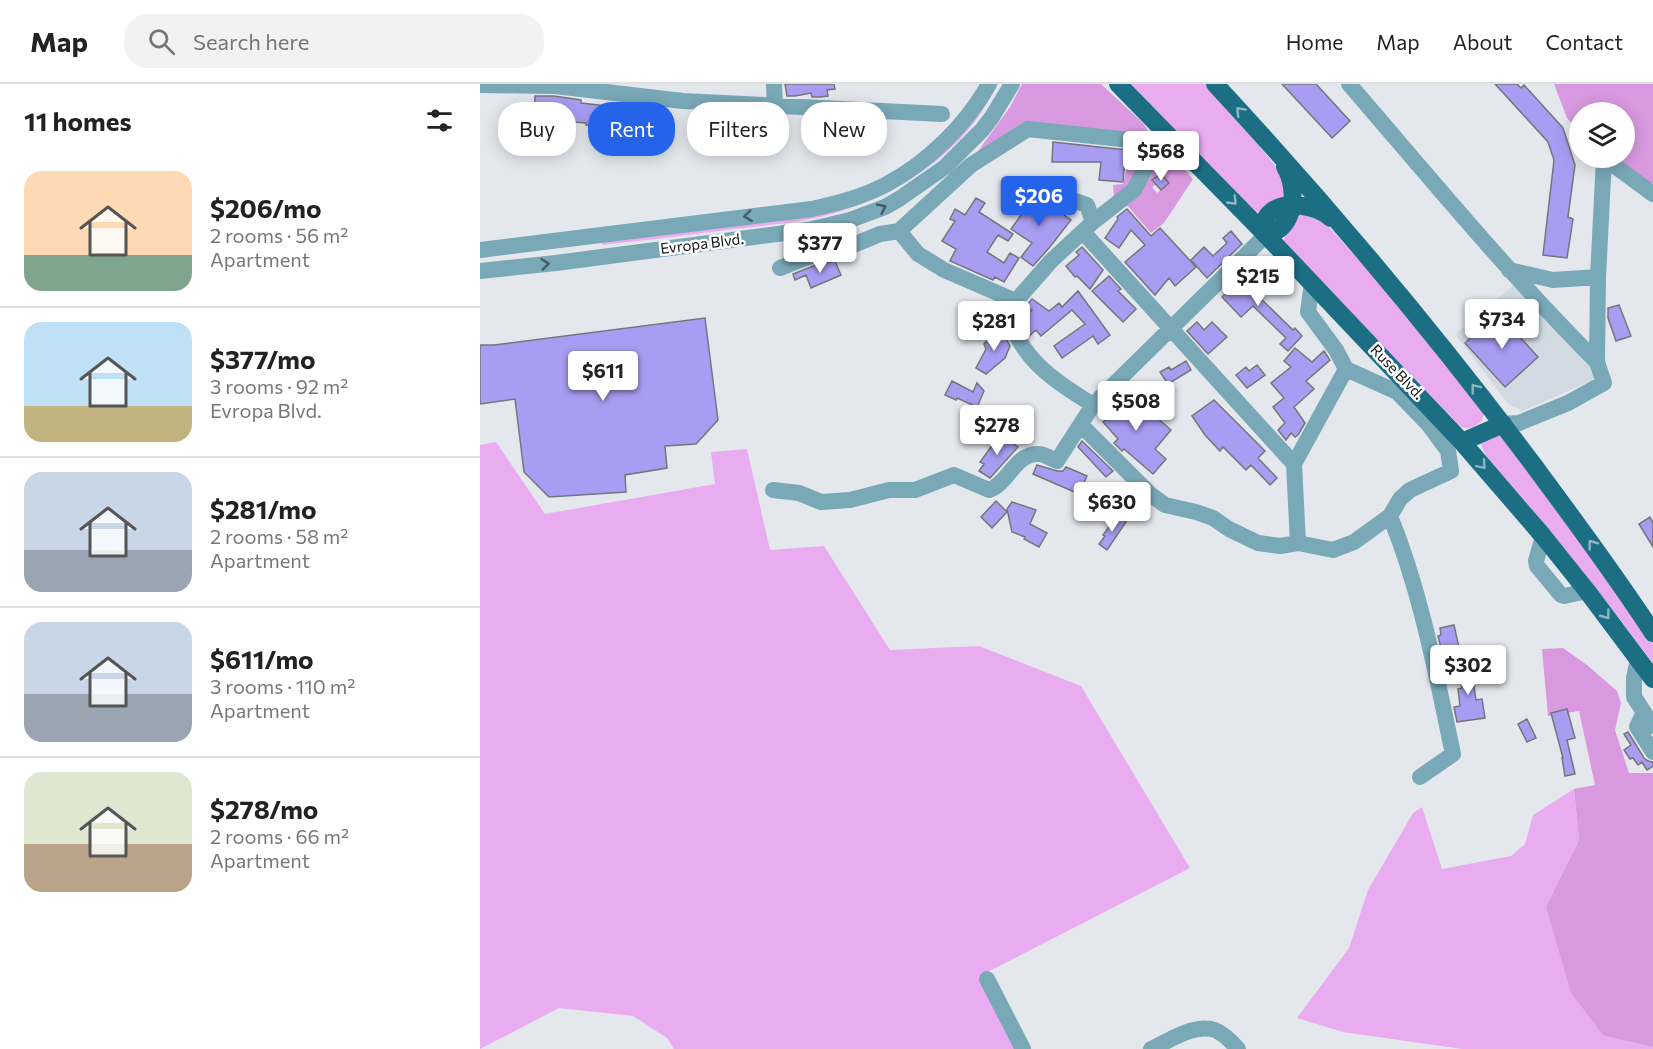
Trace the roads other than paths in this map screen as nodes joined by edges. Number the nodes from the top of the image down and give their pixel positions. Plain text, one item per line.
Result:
1 (774, 84) edge
2 (989, 84) edge
3 (1012, 84) edge
4 (1118, 84) edge
5 (1215, 84) edge
6 (1349, 84) edge
7 (480, 85) edge
8 (701, 102) edge
9 (775, 102) edge
10 (789, 107) edge
11 (942, 114) dead end
12 (1162, 138) junction
13 (1269, 142) junction
14 (1037, 188) dead end
15 (1653, 194) edge
16 (1119, 202) junction
17 (1292, 205) junction
18 (1087, 206) junction
19 (1088, 227) junction
20 (899, 231) junction
21 (1266, 235) junction
22 (1352, 238) junction
23 (480, 250) edge
24 (780, 268) dead end
25 (1509, 270) junction
26 (480, 271) edge
27 (1598, 277) junction
28 (1312, 283) junction
29 (1016, 301) junction
30 (1171, 330) junction
31 (1597, 362) junction
32 (1346, 369) junction
33 (1093, 405) junction
34 (1503, 424) junction
35 (1081, 425) junction
36 (1462, 442) junction
37 (1294, 464) junction
38 (772, 490) dead end
39 (1390, 516) junction
40 (1298, 543) junction
41 (1653, 633) edge
42 (1638, 659) junction
43 (1653, 679) edge
44 (1648, 719) edge
45 (1653, 752) edge
46 (1420, 777) dead end
47 (987, 979) dead end
48 (1023, 1049) edge
49 (1151, 1049) edge
50 (1238, 1049) edge

1 - 9 street
2 -> 23 street, Evropa Blvd.
26 -> 3 street, Evropa Blvd.
4 - 12 main road, Ruse Blvd.
13 -> 5 main road
6 - 25 street
7 - 8 street
10 - 11 street
12 - 16 street
12 - 20 street
12 -> 21 main road, Ruse Blvd.
13 - 17 main road
13 - 22 main road
14 - 18 street
15 - 27 street
16 - 18 street
16 - 19 street
17 - 21 main road
17 - 22 main road
18 - 19 street
19 - 29 street
19 - 30 street
20 - 24 street
20 - 29 street
21 - 28 main road, Ruse Blvd.
21 - 30 street
34 -> 22 main road
25 - 27 street
25 - 31 street
27 - 31 street
28 - 32 street
28 - 36 main road, Ruse Blvd.
29 - 33 street
30 - 33 street
30 - 37 street
31 - 34 street
32 - 37 street
32 - 39 street
33 - 35 street
34 - 36 main road
41 -> 34 main road
35 - 38 street
35 - 40 street
36 -> 42 main road, Ruse Blvd.
37 - 40 street
39 - 40 street
39 - 46 street
42 - 43 main road, Ruse Blvd.
42 - 44 street
44 - 45 street
47 - 48 street
49 - 50 street

